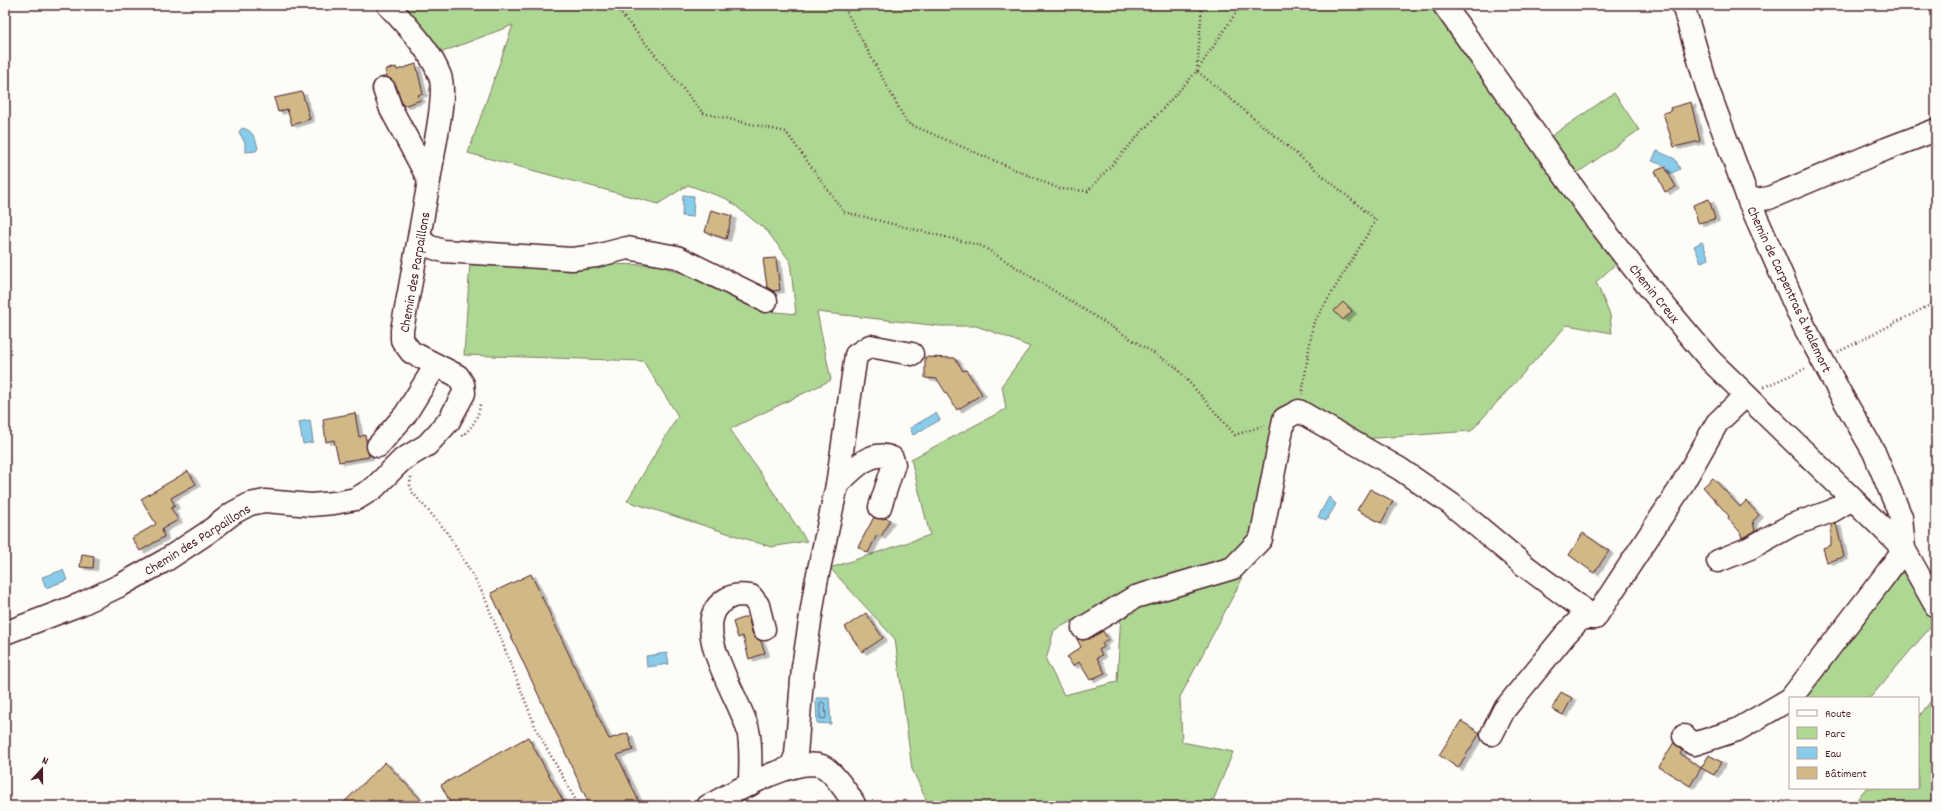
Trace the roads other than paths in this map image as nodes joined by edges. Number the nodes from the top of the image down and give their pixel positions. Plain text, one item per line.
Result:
1 (388, 5) edge
2 (1444, 5) edge
3 (1683, 5) edge
4 (384, 89) dead end
5 (1936, 130) edge
6 (429, 180) junction
7 (1749, 201) junction
8 (420, 239) junction
9 (766, 301) dead end
10 (912, 354) dead end
11 (436, 365) junction
12 (1746, 396) junction
13 (378, 446) dead end
14 (837, 485) junction
15 (1852, 499) junction
16 (880, 507) dead end
17 (1904, 549) junction
18 (1718, 560) dead end
19 (1936, 606) edge
20 (1596, 618) junction
21 (1083, 628) dead end
22 (764, 629) dead end
23 (5, 633) edge
24 (1793, 697) edge
25 (1789, 700) edge
26 (1492, 734) dead end
27 (1684, 736) dead end
28 (791, 767) junction
29 (750, 785) junction
30 (708, 806) edge
31 (855, 806) edge

1 - 6 street, Chemin des Parpaillons
2 - 12 street, Chemin Creux
3 - 7 street, Chemin de Carpentras à Malemort
4 - 6 street
5 - 7 street
6 - 8 street, Chemin des Parpaillons
7 - 17 street, Chemin de Carpentras à Malemort
8 - 9 street
8 - 11 street, Chemin des Parpaillons
10 - 14 street
11 - 13 street
11 - 23 street, Chemin des Parpaillons
12 - 15 street, Chemin Creux
12 - 20 street
14 - 16 street
14 - 28 street
15 - 17 street, Chemin Creux
15 - 18 street
17 - 19 street, Chemin de Carpentras à Malemort
17 - 24 street
20 - 21 street
20 - 26 street
22 - 29 street
25 - 27 street
28 - 29 street
28 - 31 street
29 - 30 street

